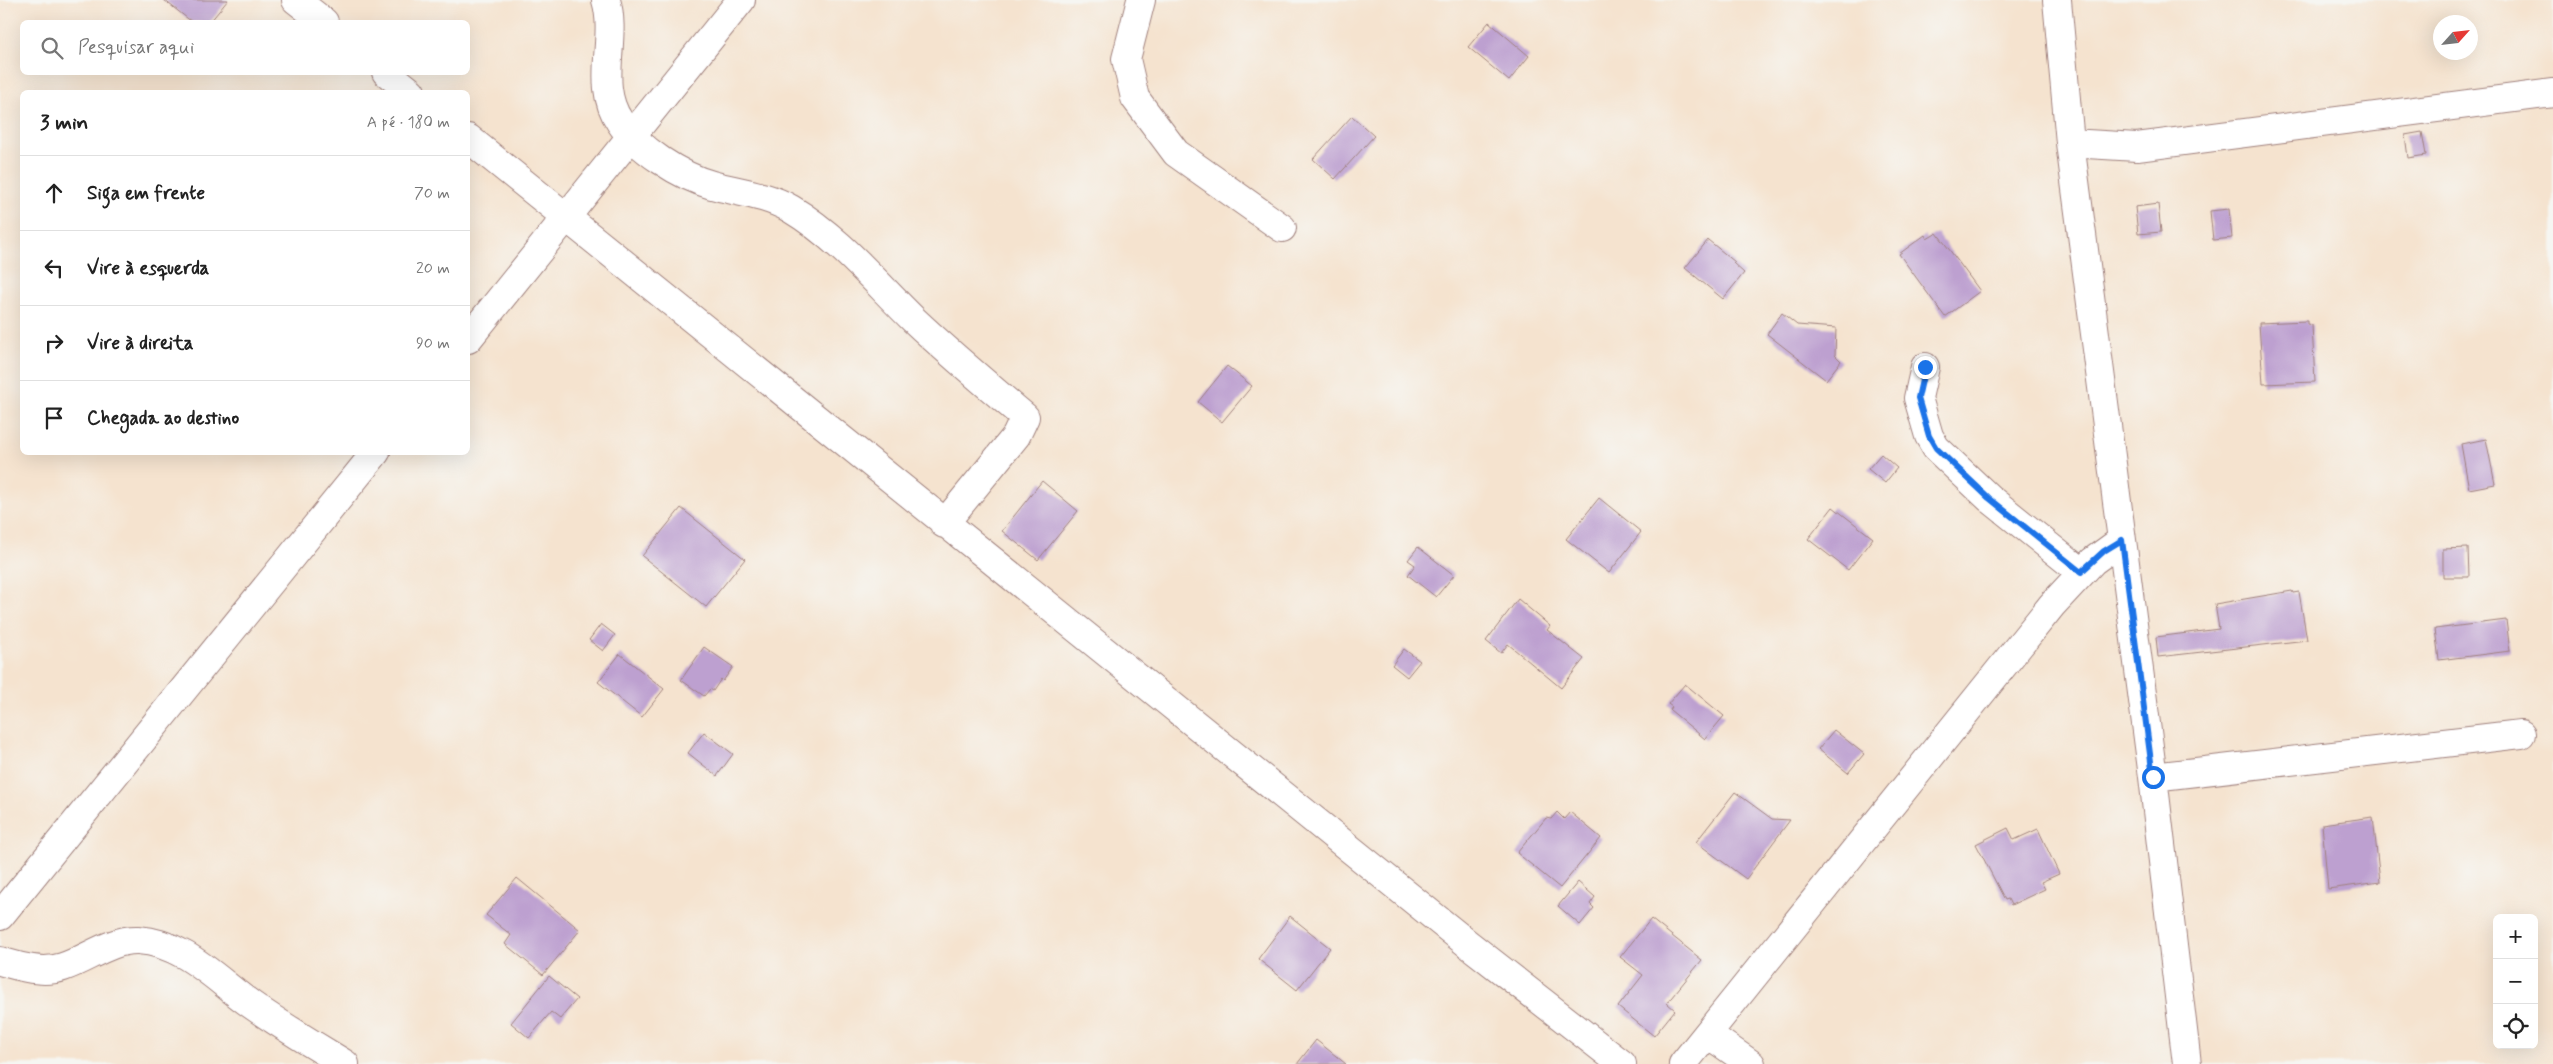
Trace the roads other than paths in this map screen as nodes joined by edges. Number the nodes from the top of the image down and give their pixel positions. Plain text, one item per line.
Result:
1 (296, 0) edge
2 (606, 0) edge
3 (741, 0) edge
4 (1141, 0) edge
5 (2057, 0) edge
6 (321, 20) edge
7 (390, 75) edge
8 (408, 90) edge
9 (2553, 93) edge
10 (631, 137) junction
11 (470, 140) edge
12 (2070, 143) junction
13 (566, 218) junction
14 (1282, 228) dead end
15 (470, 337) edge
16 (1925, 367) dead end
17 (374, 455) edge
18 (944, 524) junction
19 (2122, 540) junction
20 (2081, 572) junction
21 (2521, 734) dead end
22 (2153, 777) junction
23 (0, 916) edge
24 (0, 961) edge
25 (1708, 1034) junction
26 (345, 1064) edge
27 (1622, 1064) edge
28 (1683, 1064) edge
29 (1751, 1064) edge
30 (2186, 1064) edge

1 - 6 street
2 - 10 street
3 - 10 street
4 - 14 street
5 - 12 street
7 - 8 street
9 - 12 street
10 - 13 street
10 - 18 street
11 - 13 street
12 - 19 street
13 - 15 street
13 - 18 street
16 - 20 street
17 - 23 street
18 - 27 street
19 - 20 street
19 - 22 street
20 - 25 street
21 - 22 street
22 - 30 street
24 - 26 street
25 - 28 street
25 - 29 street

